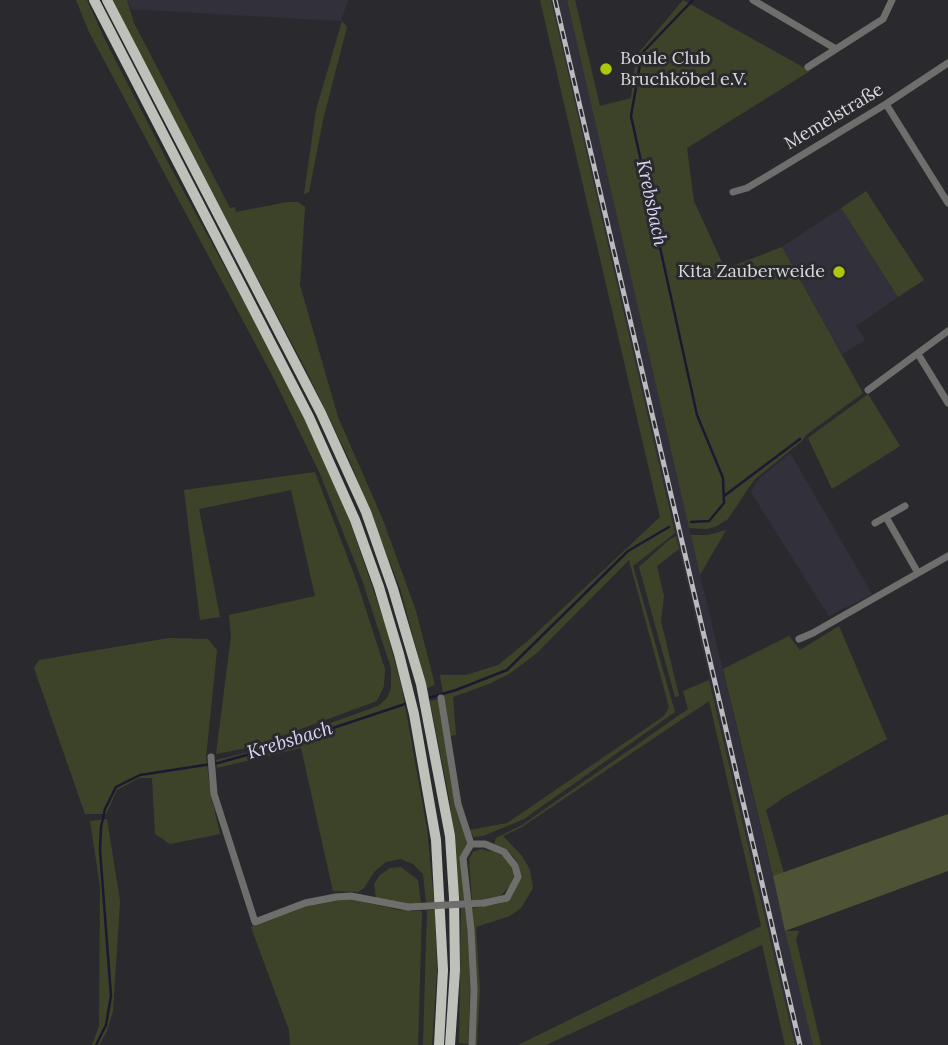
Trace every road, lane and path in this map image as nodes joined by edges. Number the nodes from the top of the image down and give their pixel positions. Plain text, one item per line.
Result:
1 (94, 0) edge
2 (107, 0) edge
3 (753, 0) edge
4 (892, 0) edge
5 (836, 49) junction
6 (948, 63) edge
7 (808, 68) dead end
8 (886, 104) junction
9 (733, 192) dead end
10 (948, 203) edge
11 (948, 331) edge
12 (918, 354) junction
13 (868, 390) dead end
14 (948, 403) edge
15 (905, 506) dead end
16 (886, 516) junction
17 (875, 523) dead end
18 (948, 556) edge
19 (918, 573) junction
20 (799, 639) dead end
21 (441, 698) dead end
22 (211, 757) dead end
23 (471, 844) junction
24 (439, 1045) edge
25 (450, 1045) edge
26 (472, 1045) edge

1 - 24 highway
2 - 25 highway
3 - 5 street
4 - 5 street
5 - 7 street
6 - 8 street, Memelstraße
8 - 9 street, Memelstraße
8 - 10 street
11 - 12 street
12 - 13 street
12 - 14 street
15 - 16 street
16 - 17 street
16 - 19 street
18 - 19 street
19 - 20 street
21 - 23 street
22 - 23 street, bridge
23 - 26 street

